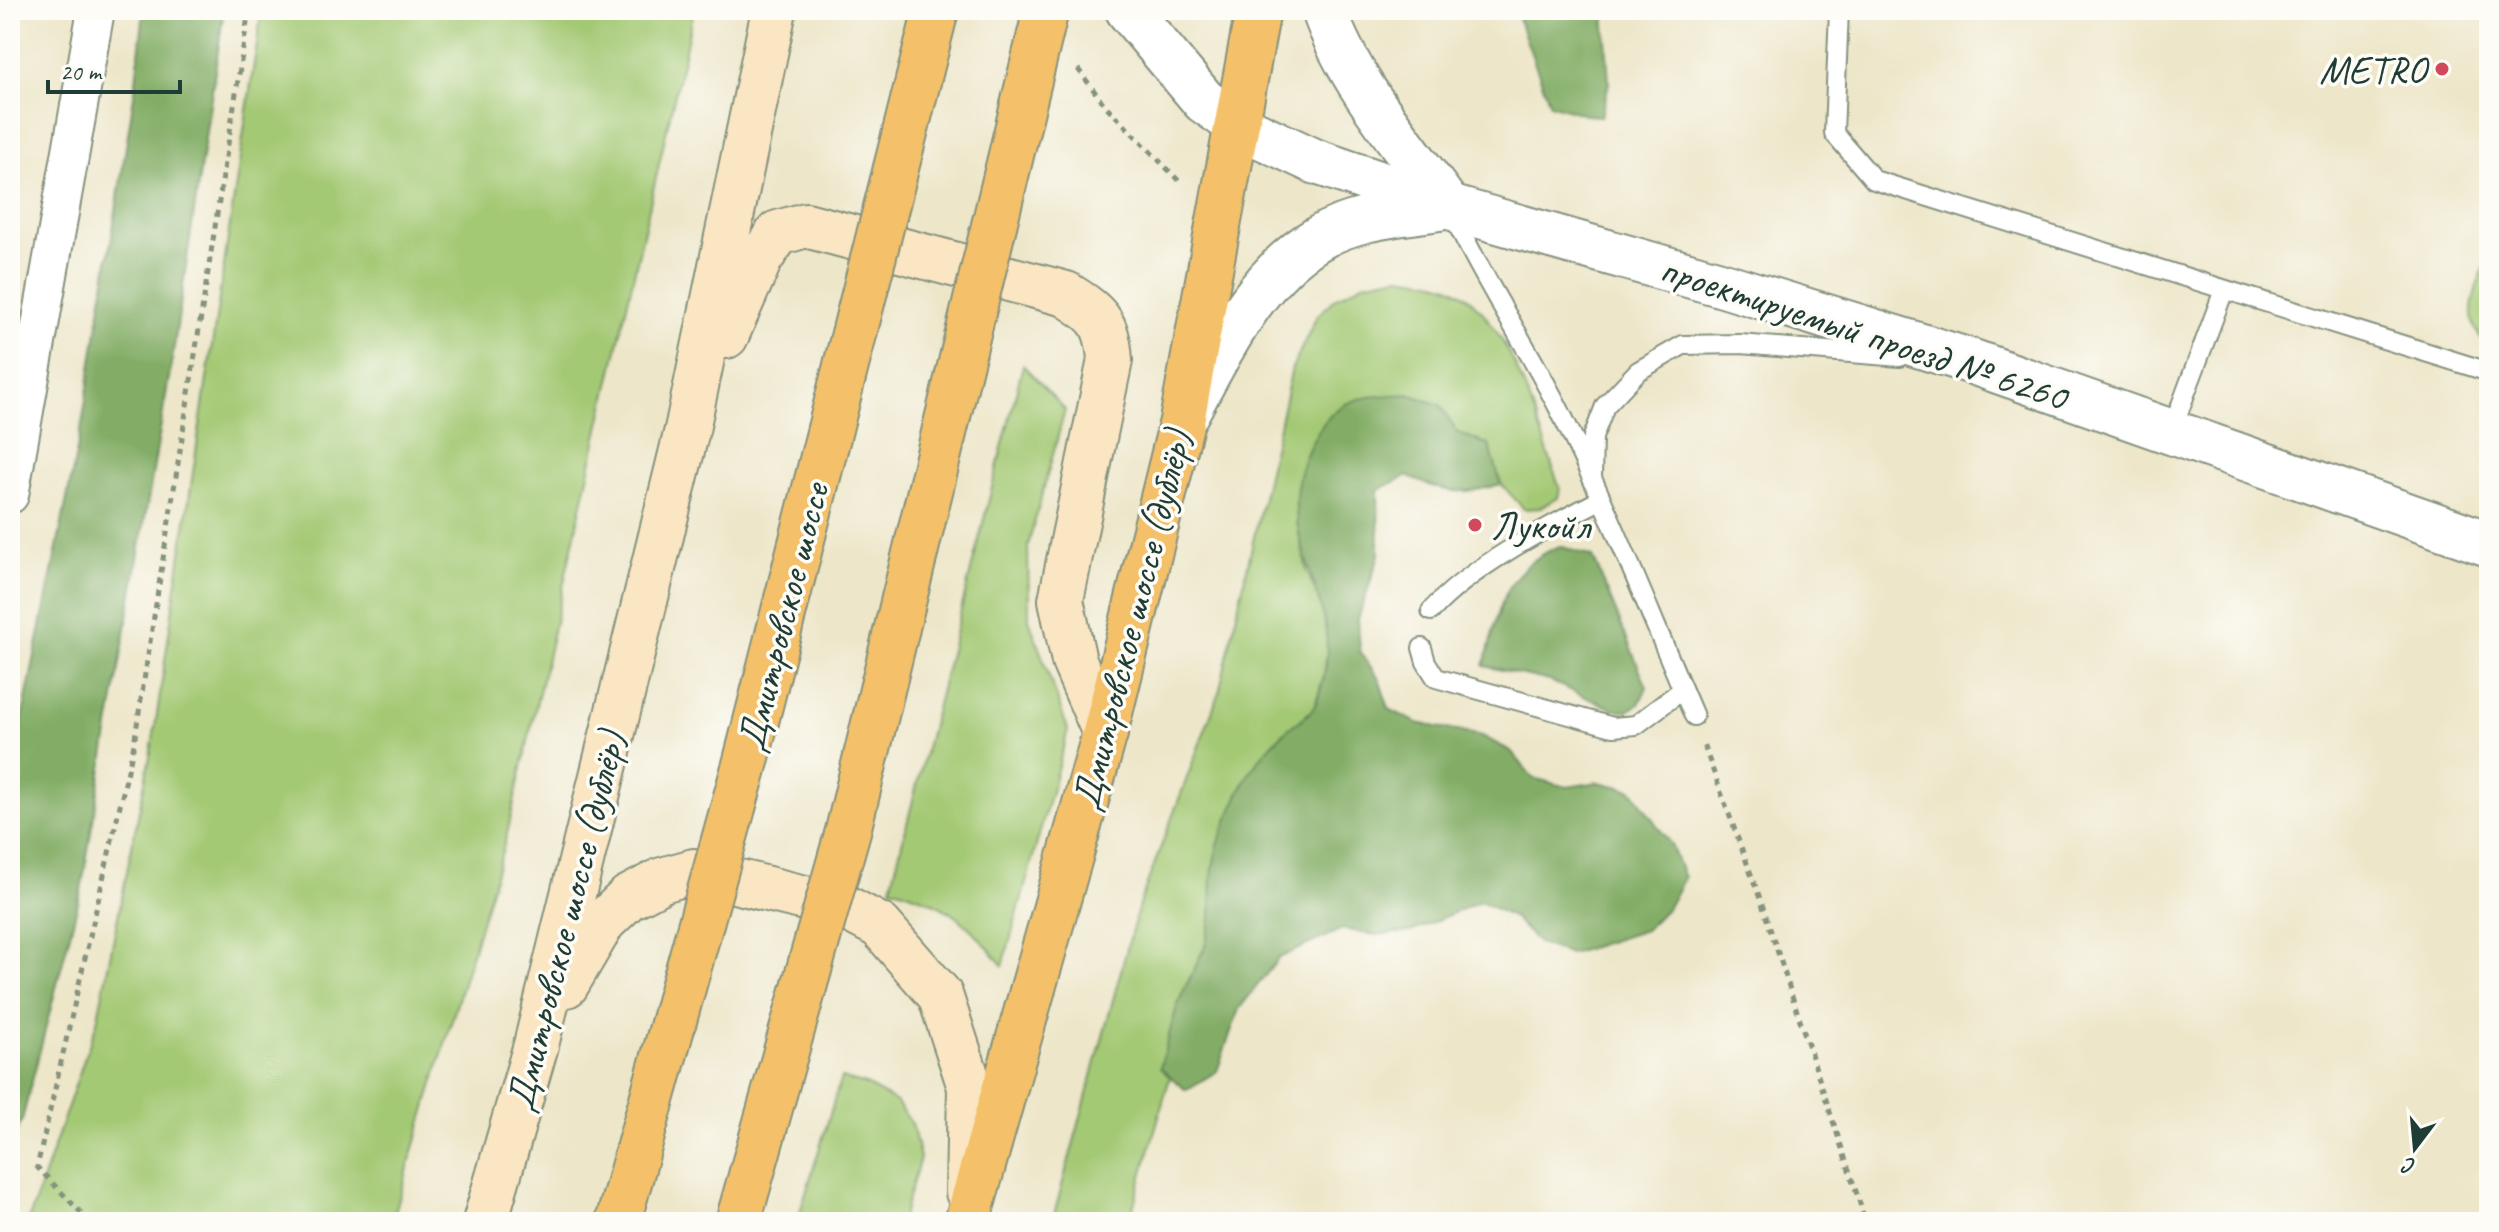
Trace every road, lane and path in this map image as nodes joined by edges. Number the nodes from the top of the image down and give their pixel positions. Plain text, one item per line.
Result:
1 (96, 10) edge
2 (249, 10) edge
3 (774, 10) edge
4 (936, 10) edge
5 (1046, 10) edge
6 (1128, 10) edge
7 (1258, 10) edge
8 (1324, 10) edge
9 (1839, 10) edge
10 (1069, 57) dead end
11 (1239, 126) junction
12 (1187, 188) dead end
13 (1449, 207) junction
14 (2224, 290) junction
15 (1970, 361) junction
16 (2489, 372) edge
17 (1182, 421) junction
18 (687, 430) junction
19 (2171, 432) junction
20 (1592, 479) junction
21 (10, 495) edge
22 (1600, 500) junction
23 (2489, 544) edge
24 (1431, 611) dead end
25 (1422, 648) dead end
26 (1682, 690) junction
27 (1694, 716) joint
28 (1105, 733) junction
29 (536, 1045) junction
30 (967, 1220) edge
31 (90, 1222) edge
32 (485, 1222) edge
33 (618, 1222) edge
34 (738, 1222) edge
35 (1866, 1222) edge

1 - 21 street
2 - 31 path
3 - 18 main road, Дмитровское шоссе (дублёр)
4 - 33 highway, Дмитровское шоссе, bridge
5 - 34 highway, bridge
6 - 11 street, проектируемый проезд № 6260
7 - 11 highway, Дмитровское шоссе (дублёр)
8 - 13 street
9 - 14 lane
10 - 12 path
11 - 13 street, проектируемый проезд № 6260
11 - 17 highway, Дмитровское шоссе (дублёр)
13 - 15 street, проектируемый проезд № 6260
13 - 17 street
13 - 20 lane
14 - 16 lane
14 - 19 lane
15 - 19 street, проектируемый проезд № 6260
15 - 20 lane
17 - 28 highway, Дмитровское шоссе (дублёр)
18 - 28 main road
18 - 29 main road, Дмитровское шоссе (дублёр)
19 - 23 street, проектируемый проезд № 6260
20 - 22 lane
22 - 24 lane
22 - 26 lane
25 - 26 lane
26 - 27 lane
27 - 35 path
28 - 30 highway, Дмитровское шоссе (дублёр)
29 - 30 main road
29 - 32 main road, Дмитровское шоссе (дублёр)

